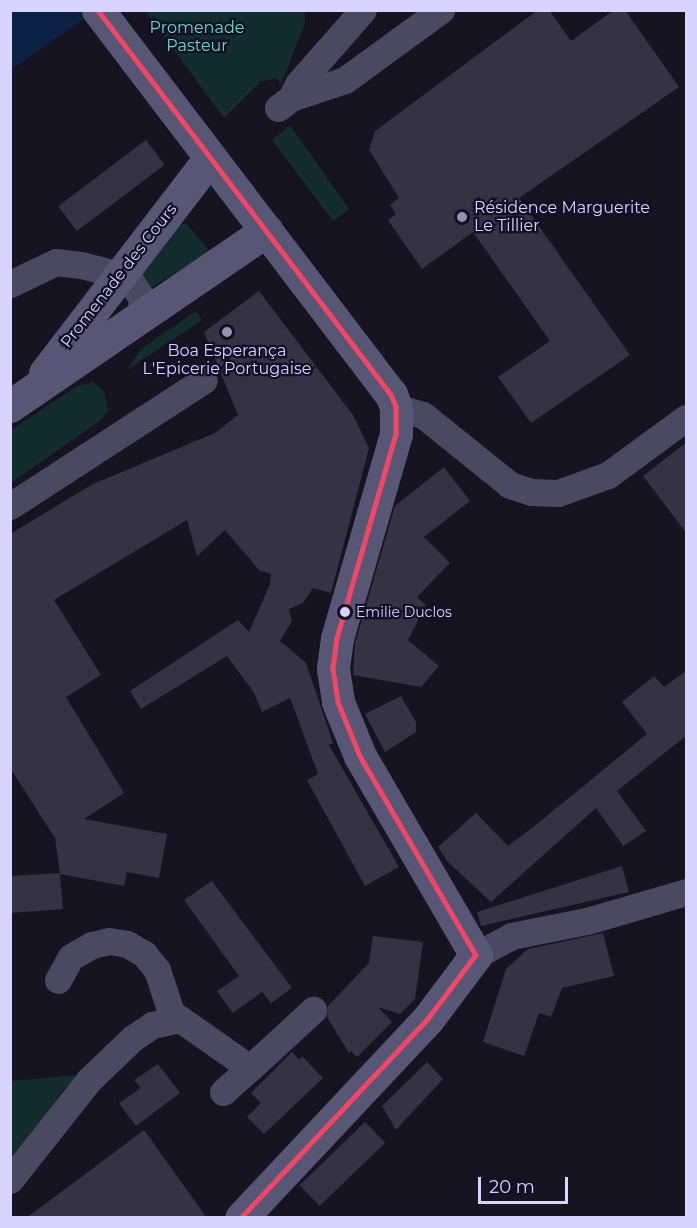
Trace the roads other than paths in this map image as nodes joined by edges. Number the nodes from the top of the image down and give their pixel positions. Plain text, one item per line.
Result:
1 (363, 10) edge
2 (441, 10) edge
3 (101, 14) edge
4 (210, 158) junction
5 (267, 230) junction
6 (120, 275) junction
7 (10, 284) edge
8 (142, 317) junction
9 (204, 380) dead end
10 (19, 401) edge
11 (396, 407) junction
12 (687, 418) edge
13 (10, 506) edge
14 (687, 892) edge
15 (476, 955) junction
16 (58, 980) dead end
17 (313, 1010) dead end
18 (173, 1018) junction
19 (250, 1068) junction
20 (223, 1092) dead end
21 (10, 1180) edge
22 (241, 1218) edge

1 - 2 street
3 - 4 street
4 - 5 street
4 - 6 street, Promenade des Cours
5 - 8 street, Promenade des Cours
5 - 11 street
6 - 7 street
6 - 8 street
6 - 10 street, Promenade des Cours
8 - 10 street, Promenade des Cours
9 - 13 street
11 - 12 street
11 - 15 street
14 - 15 street
15 - 22 street
16 - 18 street
17 - 19 street
18 - 19 street
18 - 21 street
19 - 20 street

